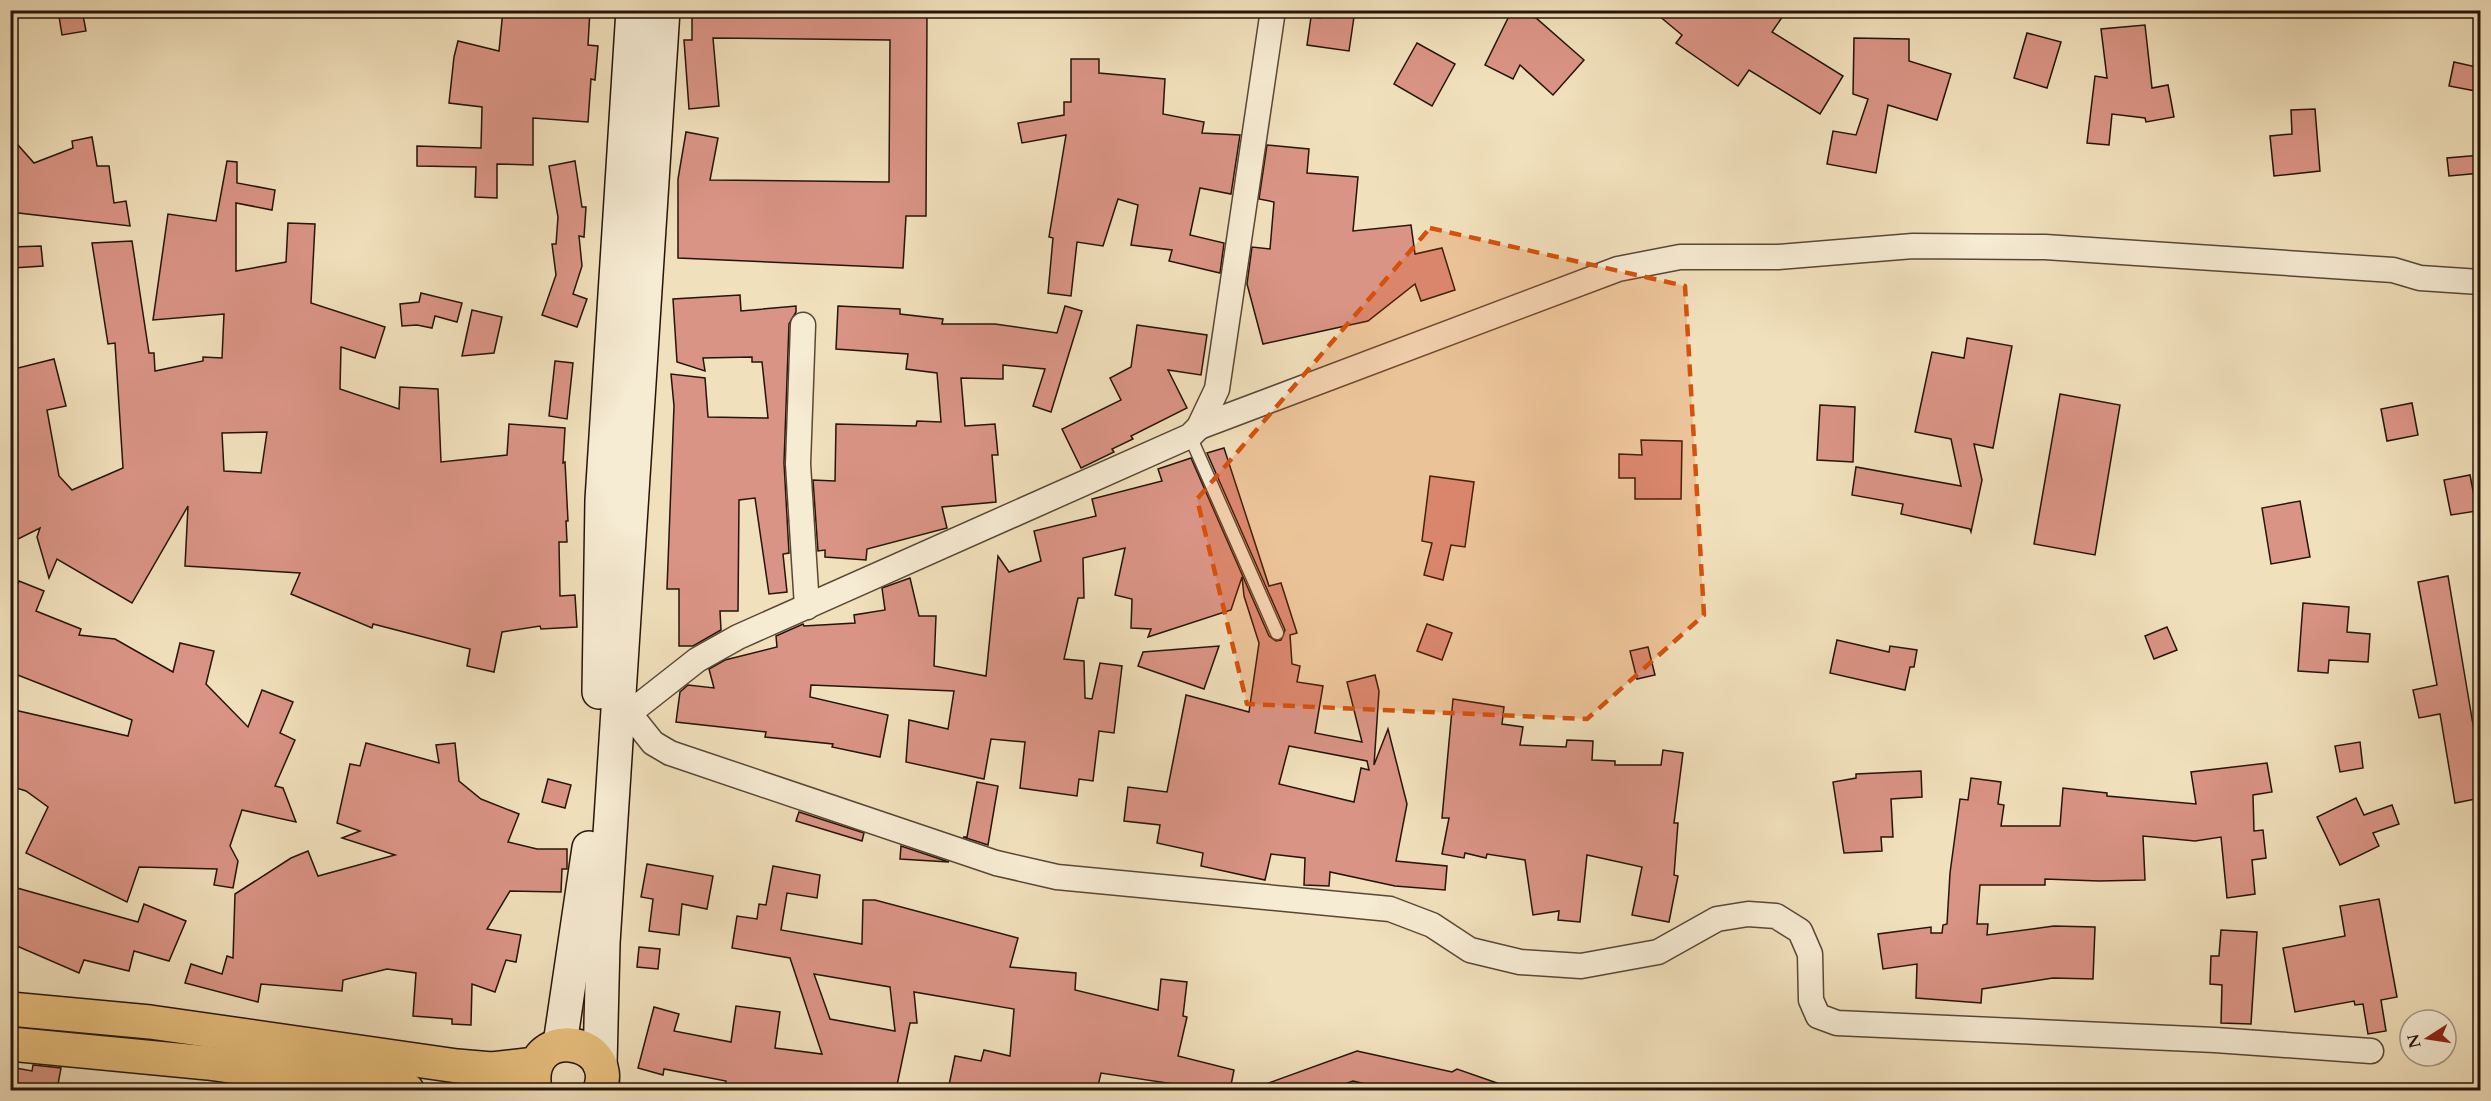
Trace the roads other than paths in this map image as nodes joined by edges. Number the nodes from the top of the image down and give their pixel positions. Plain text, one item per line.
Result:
1 (633, 10) edge
2 (663, 10) edge
3 (1273, 10) edge
4 (2481, 282) edge
5 (804, 325) dead end
6 (1195, 431) junction
7 (807, 607) junction
8 (1277, 633) dead end
9 (623, 717) junction
10 (10, 1009) edge
11 (10, 1044) edge
12 (2371, 1051) dead end
13 (544, 1066) edge
14 (605, 1083) edge
15 (407, 1090) edge

1 - 13 main road
2 - 9 main road
3 - 6 street
4 - 6 street
5 - 7 street
6 - 7 street
6 - 8 lane
7 - 9 street
9 - 12 street
9 - 14 main road
10 - 13 main road
11 - 15 main road
13 - 14 main road

